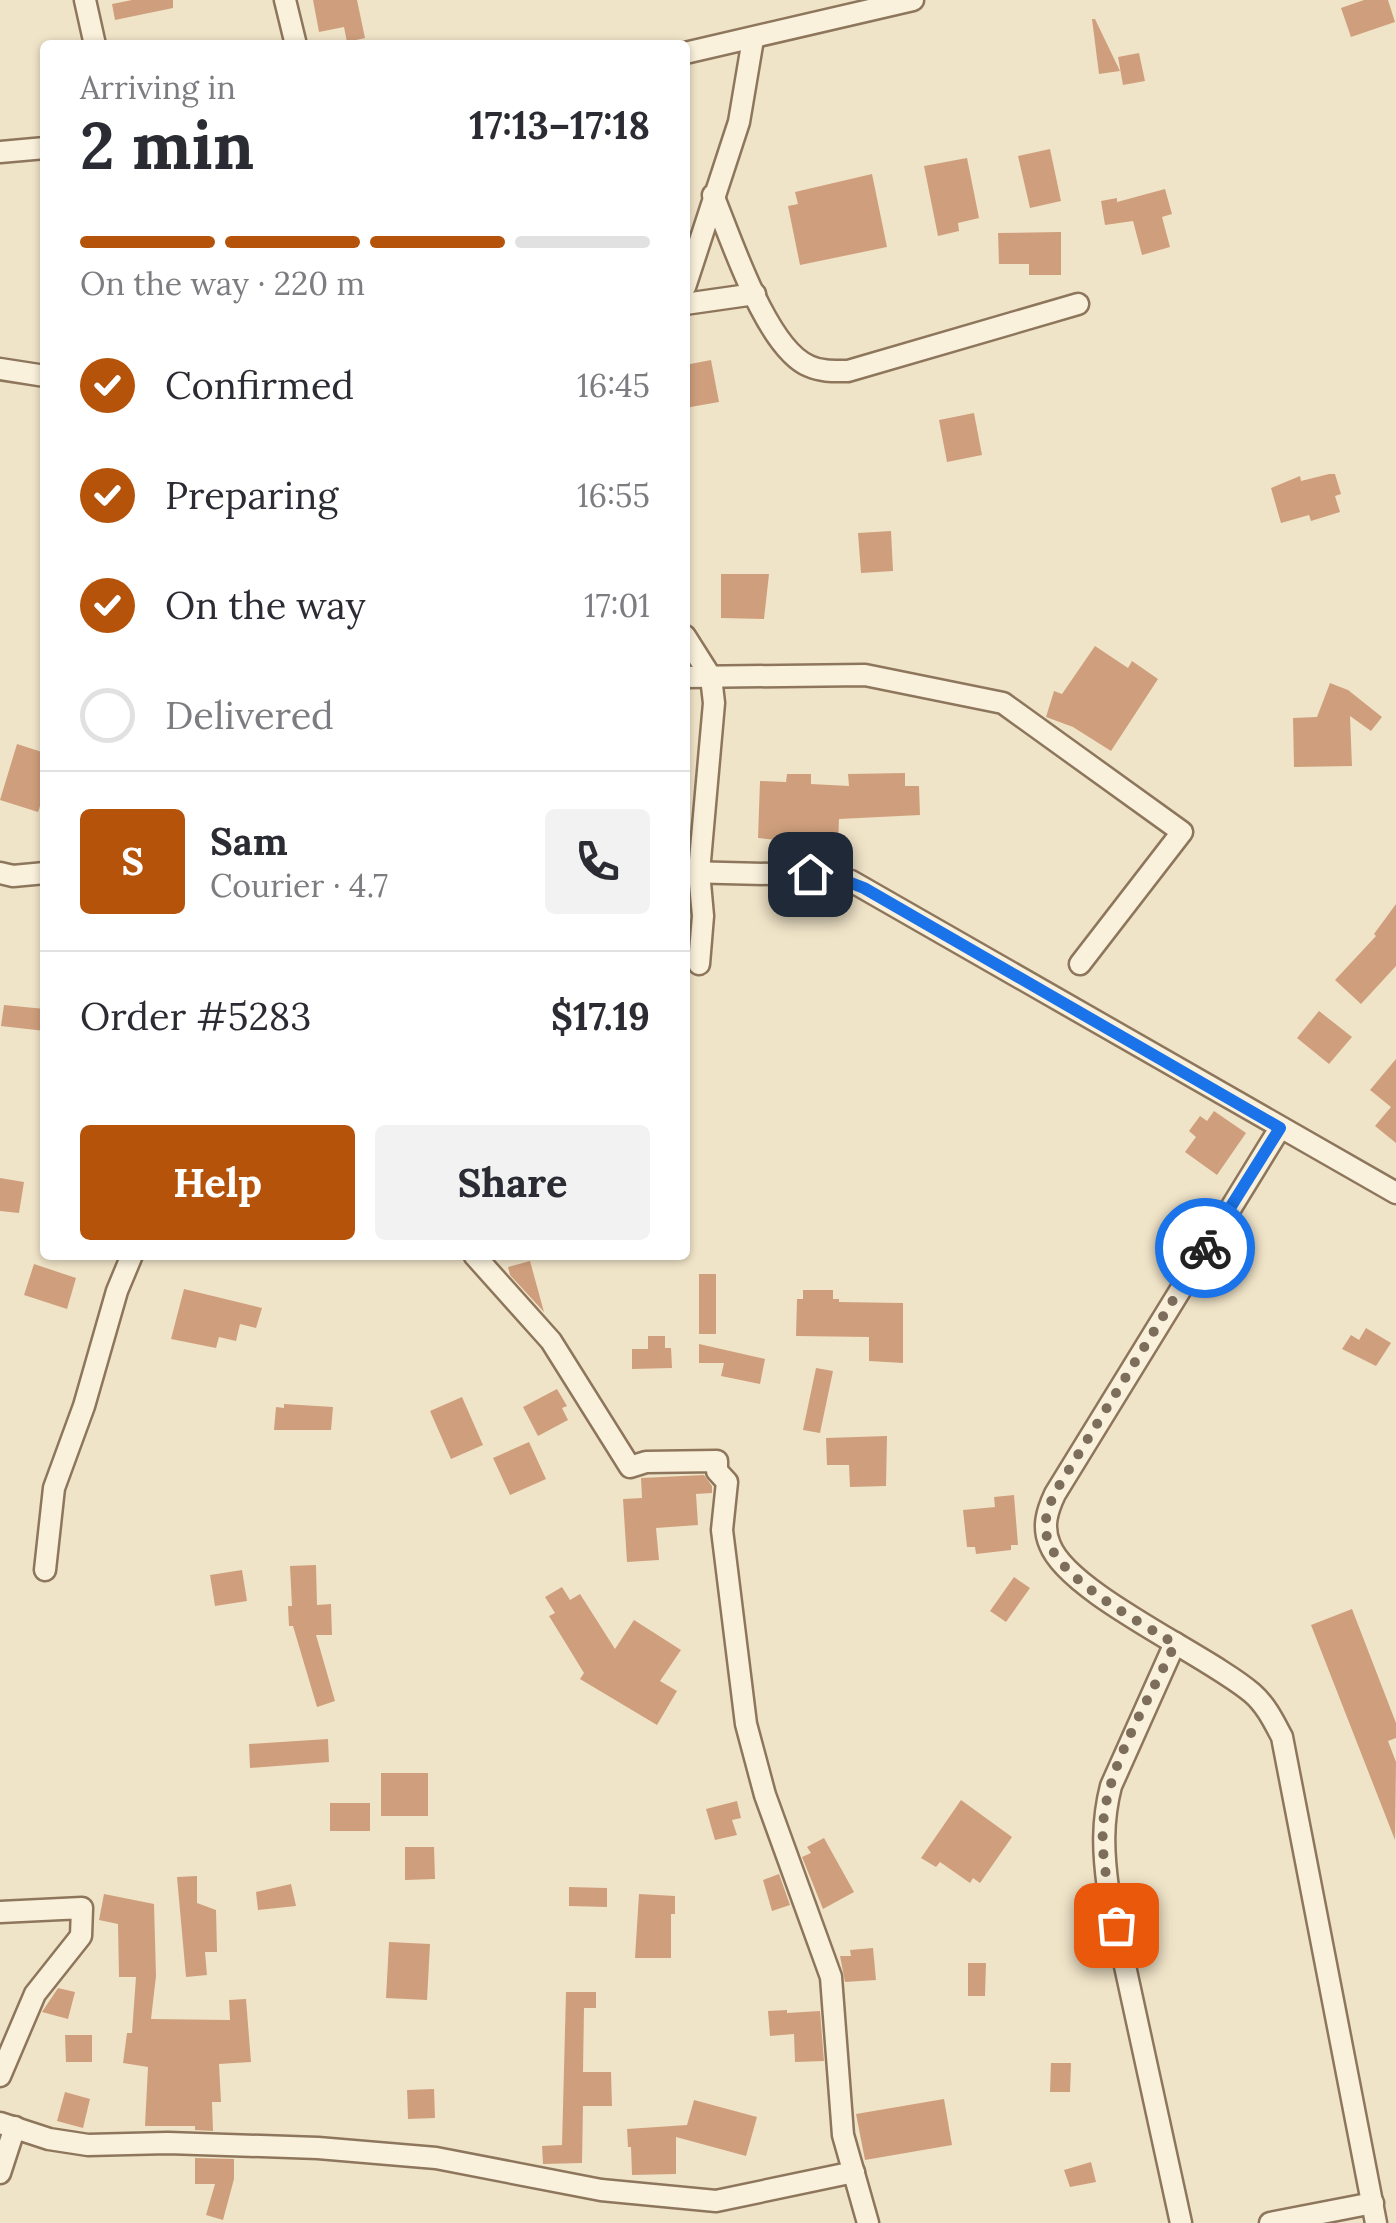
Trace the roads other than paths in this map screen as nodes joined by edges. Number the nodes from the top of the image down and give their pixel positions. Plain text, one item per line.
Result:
1 (85, 0) edge
2 (285, 0) edge
3 (913, 0) edge
4 (753, 39) junction
5 (94, 40) edge
6 (295, 40) edge
7 (690, 52) edge
8 (40, 148) edge
9 (0, 152) edge
10 (713, 195) junction
11 (690, 271) edge
12 (755, 294) junction
13 (690, 303) edge
14 (1078, 304) dead end
15 (0, 370) edge
16 (40, 375) edge
17 (690, 644) edge
18 (710, 677) junction
19 (690, 678) edge
20 (40, 872) edge
21 (692, 872) edge
22 (0, 874) edge
23 (699, 964) dead end
24 (1080, 964) dead end
25 (1280, 1128) junction
26 (1396, 1193) edge
27 (130, 1260) edge
28 (478, 1260) edge
29 (45, 1570) dead end
30 (1175, 1644) junction
31 (0, 1912) edge
32 (0, 2076) edge
33 (8, 2125) edge
34 (854, 2172) junction
35 (0, 2174) edge
36 (1375, 2213) edge
37 (868, 2223) edge
38 (1180, 2223) edge
39 (1270, 2223) edge

1 - 5 street
2 - 6 street
3 - 4 street
4 - 7 street
4 - 10 street
8 - 9 street
10 - 11 street
10 - 12 street
12 - 13 street
12 - 14 street
15 - 16 street
17 - 18 street
18 - 19 street
18 - 21 street
18 - 24 street
20 - 22 street
21 - 23 street
21 - 25 street
25 - 26 street
25 - 30 street
27 - 29 street
28 - 34 street
30 - 36 street
30 - 38 street
31 - 32 street
33 - 34 street
33 - 35 street
34 - 37 street
36 - 39 street

